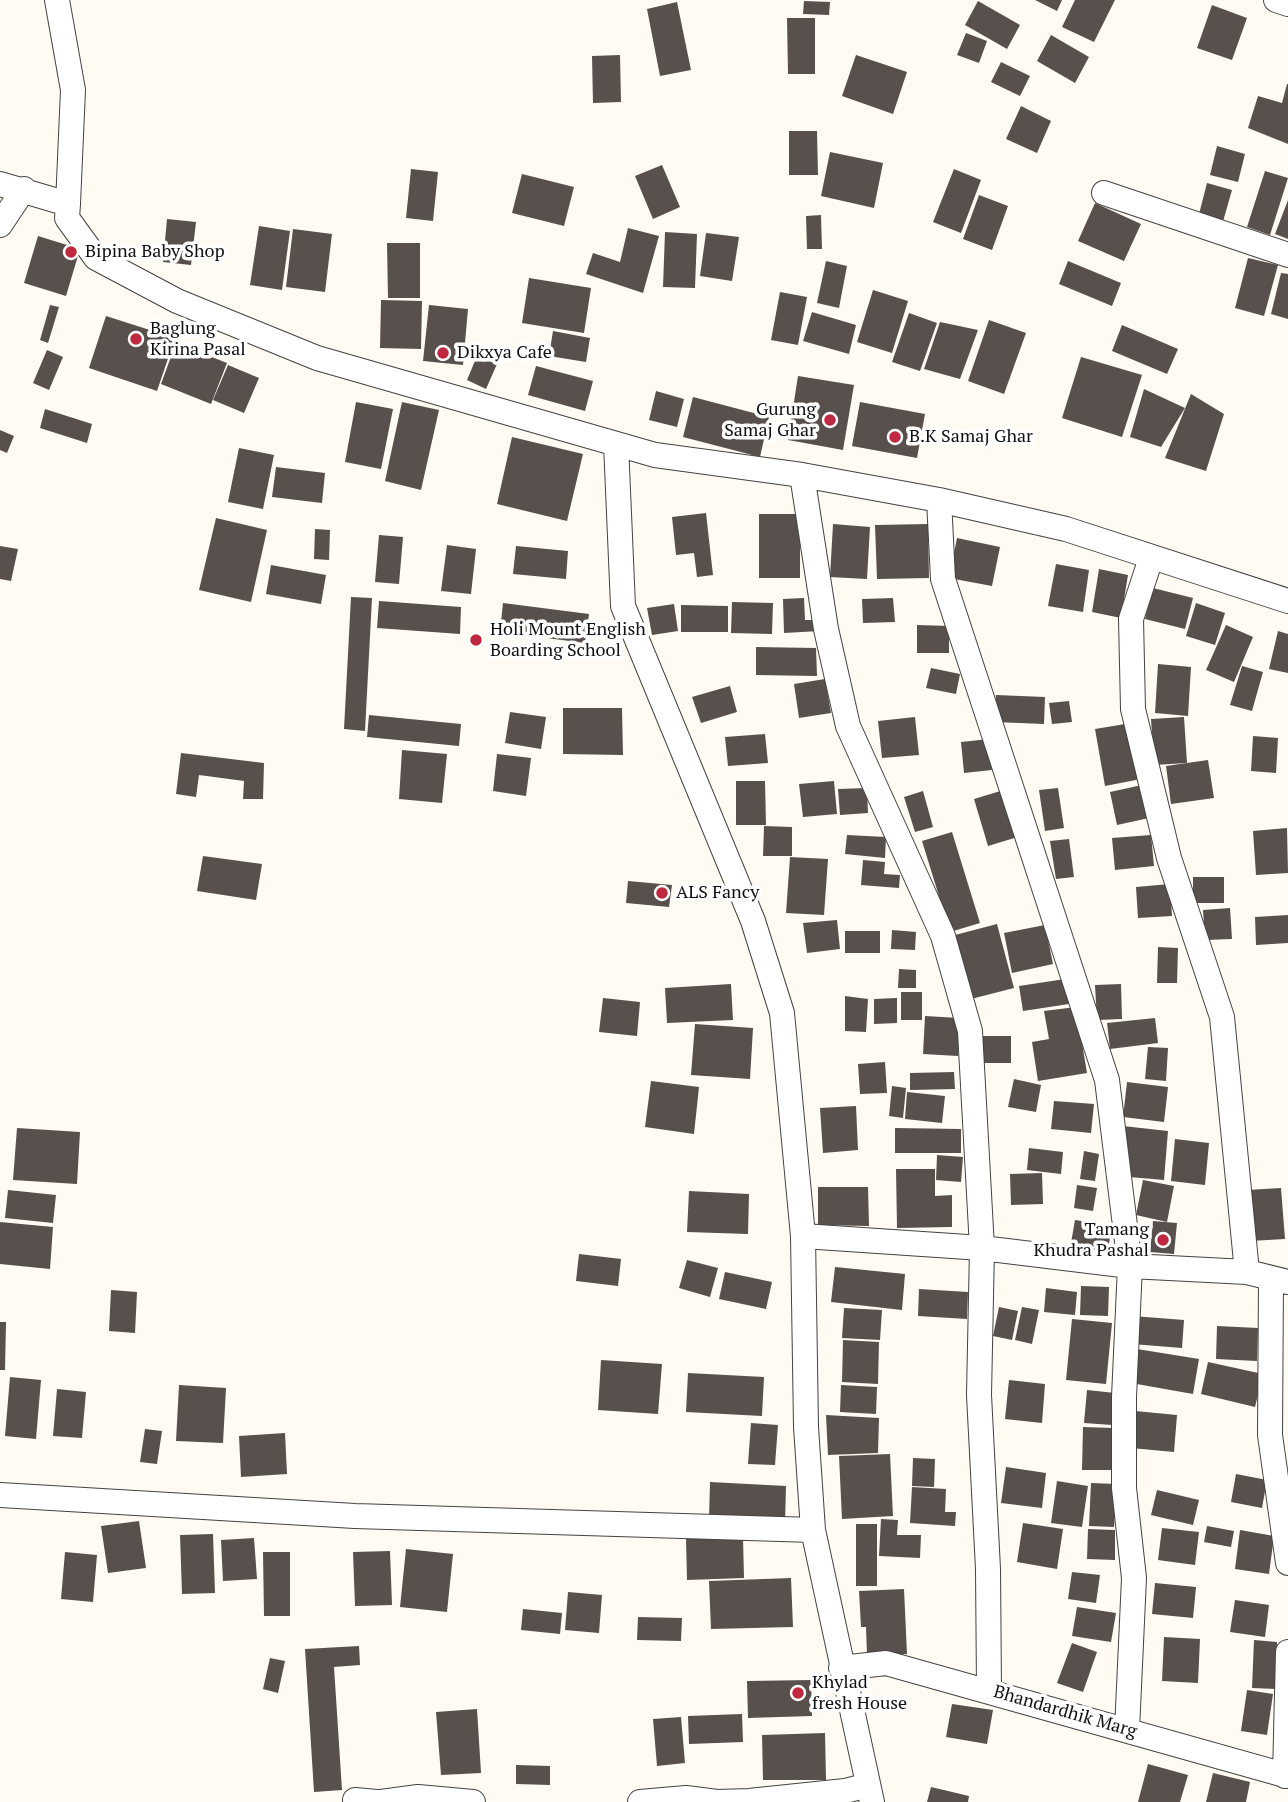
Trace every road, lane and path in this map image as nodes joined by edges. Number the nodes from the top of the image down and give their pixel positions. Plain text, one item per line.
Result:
1 (57, 0) edge
2 (1276, 0) edge
3 (1288, 4) edge
4 (12, 187) edge
5 (1104, 193) dead end
6 (68, 204) junction
7 (0, 225) edge
8 (1288, 255) edge
9 (616, 444) junction
10 (802, 475) junction
11 (939, 500) junction
12 (1151, 558) junction
13 (1288, 601) edge
14 (803, 1236) junction
15 (982, 1248) junction
16 (1130, 1266) junction
17 (1247, 1272) junction
18 (1279, 1281) edge
19 (0, 1495) edge
20 (813, 1530) junction
21 (1288, 1563) edge
22 (1288, 1652) edge
23 (841, 1668) junction
24 (989, 1690) junction
25 (1128, 1730) junction
26 (1287, 1776) edge
27 (870, 1794) edge
28 (371, 1801) edge
29 (473, 1802) edge
30 (640, 1802) edge

1 - 6 street
2 - 3 street
4 - 6 street
4 - 7 street
5 - 8 street
6 - 9 street
9 - 10 street
9 - 14 street
10 - 11 street
10 - 15 street
11 - 12 street
11 - 16 street
12 - 13 street
12 - 17 street
14 - 15 street
14 - 20 street
15 - 16 street
15 - 24 street
16 - 17 street
16 - 25 street
17 - 18 street
18 - 21 street
19 - 20 street
20 - 23 street
22 - 26 street
23 - 24 street, Bhandardhik Marg
23 - 27 street
24 - 25 street, Bhandardhik Marg
25 - 26 street, Bhandardhik Marg
27 - 30 street
28 - 29 street

